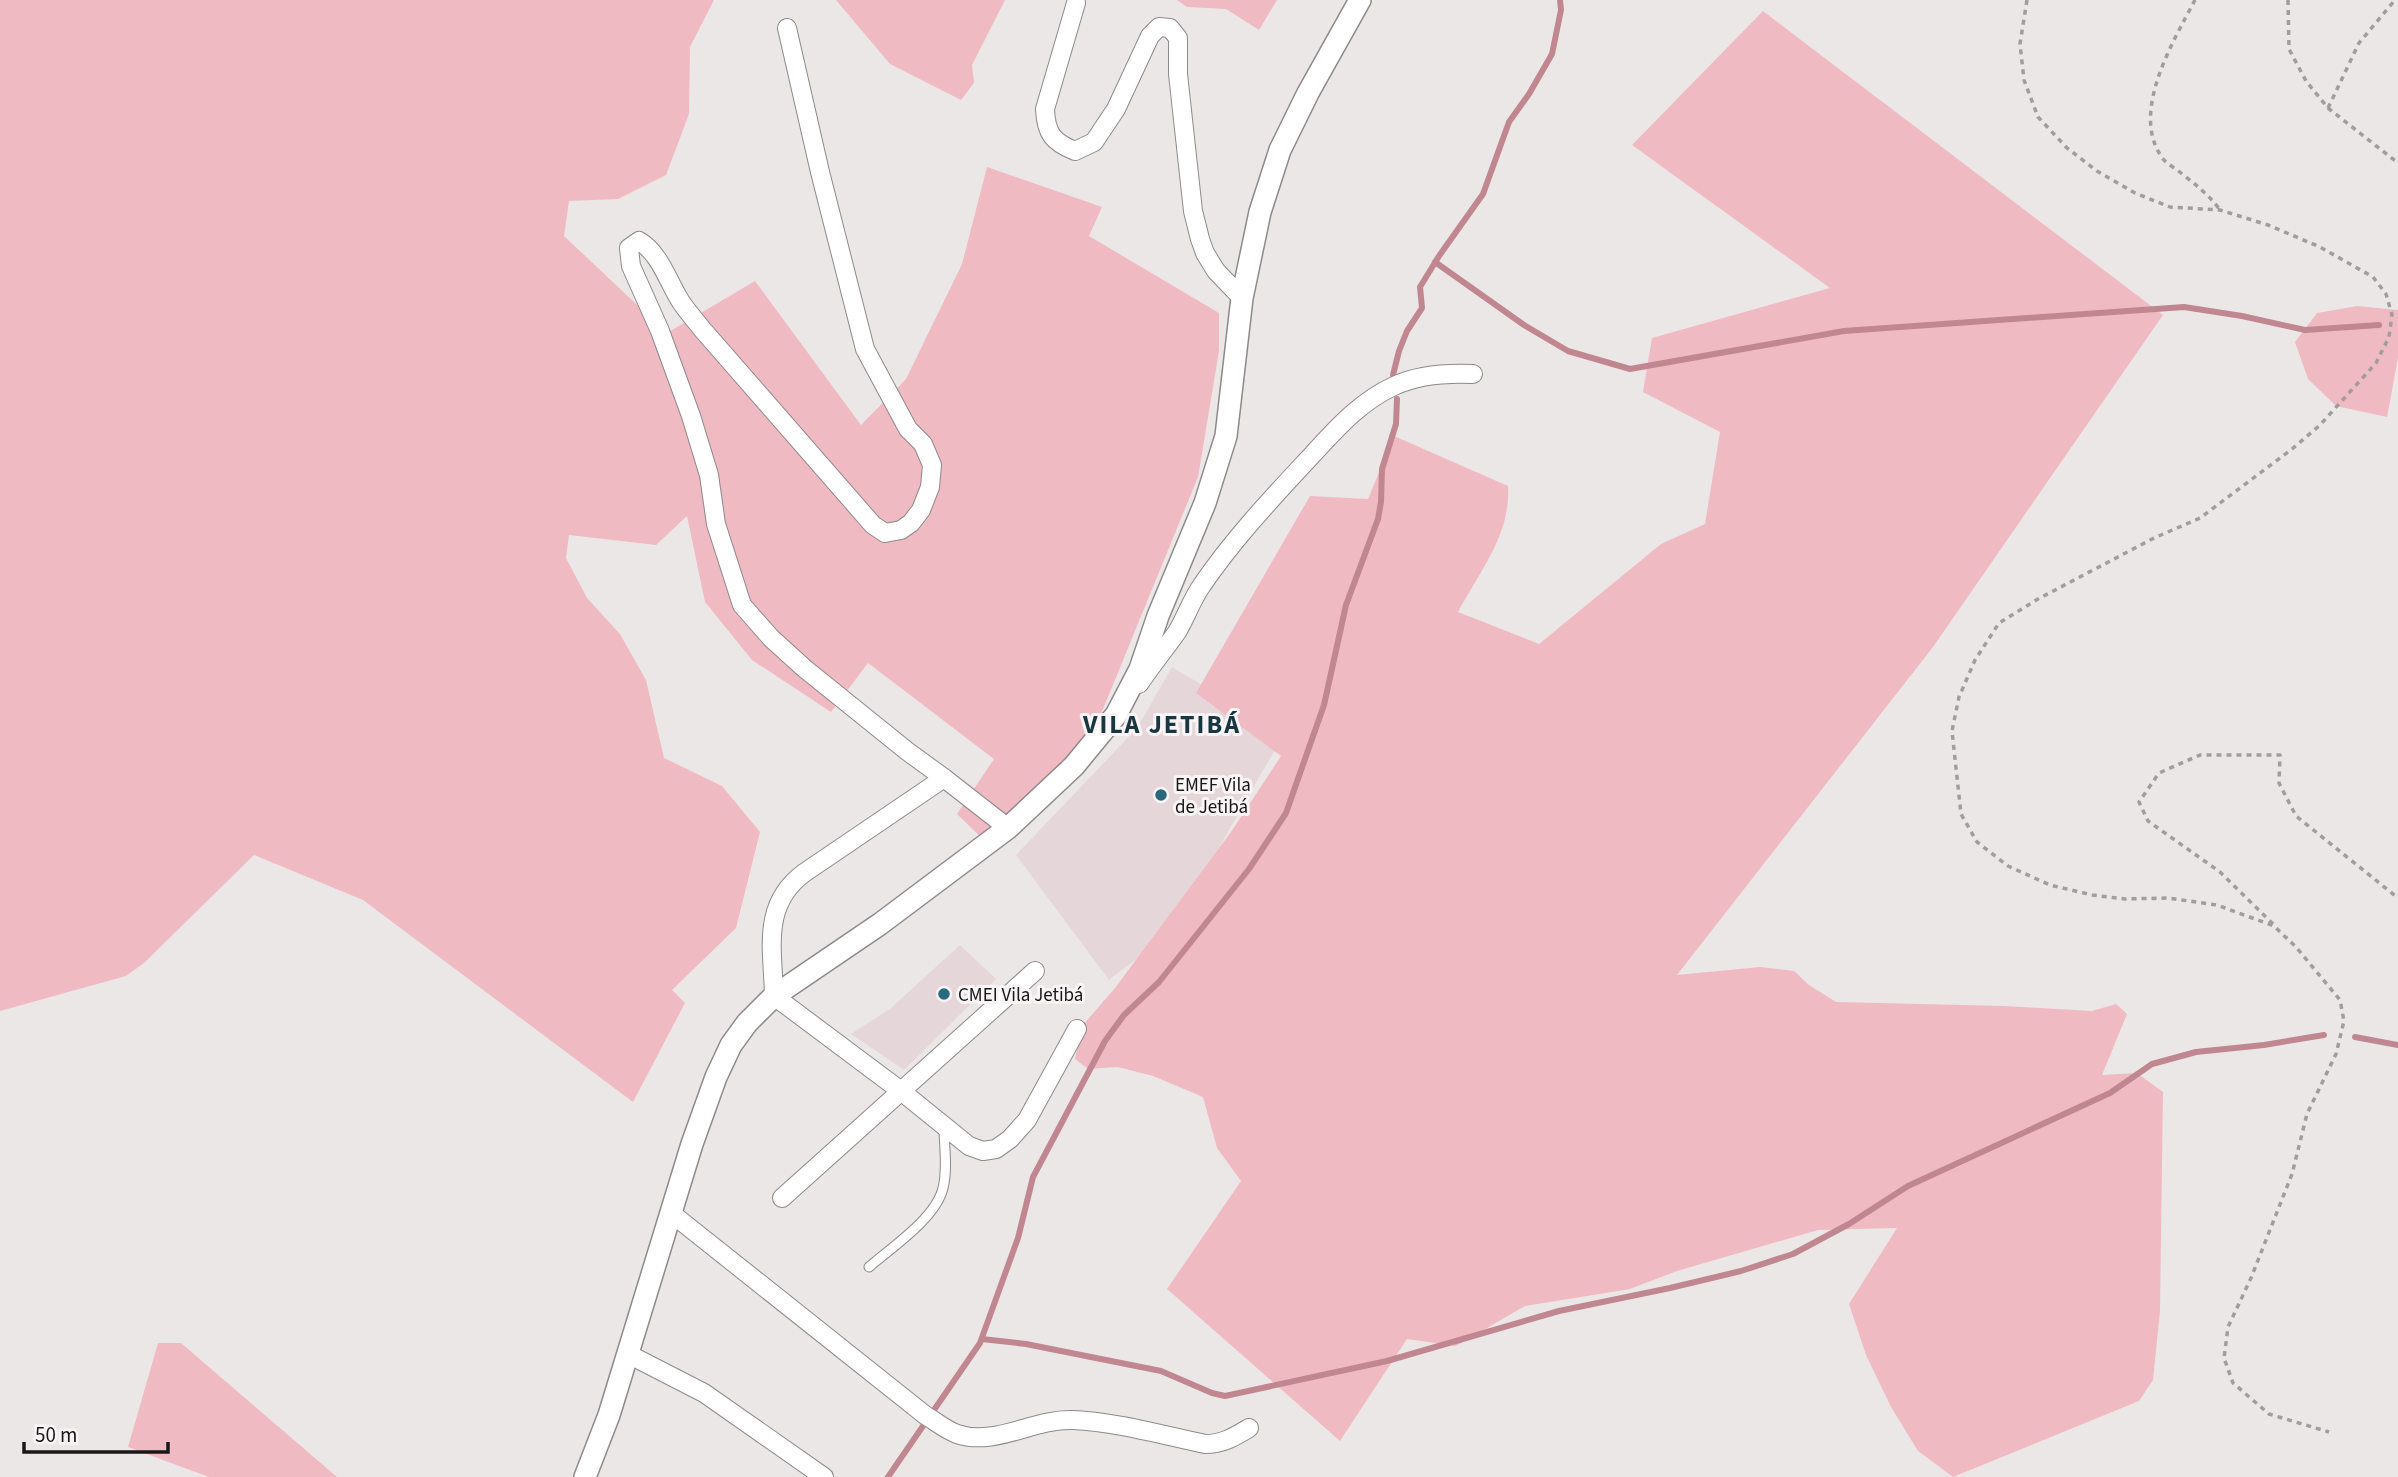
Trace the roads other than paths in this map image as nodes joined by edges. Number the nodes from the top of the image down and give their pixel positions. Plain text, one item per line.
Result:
1 (1360, 0) edge
2 (1076, 4) dead end
3 (786, 28) dead end
4 (1241, 298) junction
5 (1473, 374) dead end
6 (1116, 715) junction
7 (944, 778) junction
8 (1008, 828) junction
9 (1035, 971) dead end
10 (774, 996) junction
11 (1077, 1029) dead end
12 (901, 1091) junction
13 (944, 1127) junction
14 (782, 1198) dead end
15 (671, 1213) junction
16 (869, 1267) dead end
17 (628, 1354) junction
18 (1249, 1428) dead end
19 (585, 1477) edge
20 (824, 1477) edge

1 - 4 street
2 - 4 street
3 - 7 street
4 - 6 street
5 - 6 street
6 - 8 street
7 - 8 street
7 - 10 street
8 - 10 street
9 - 12 street
10 - 12 street
10 - 15 street
11 - 13 street
12 - 13 street
12 - 14 street
13 - 16 lane
15 - 17 street
15 - 18 street
17 - 19 street
17 - 20 street

